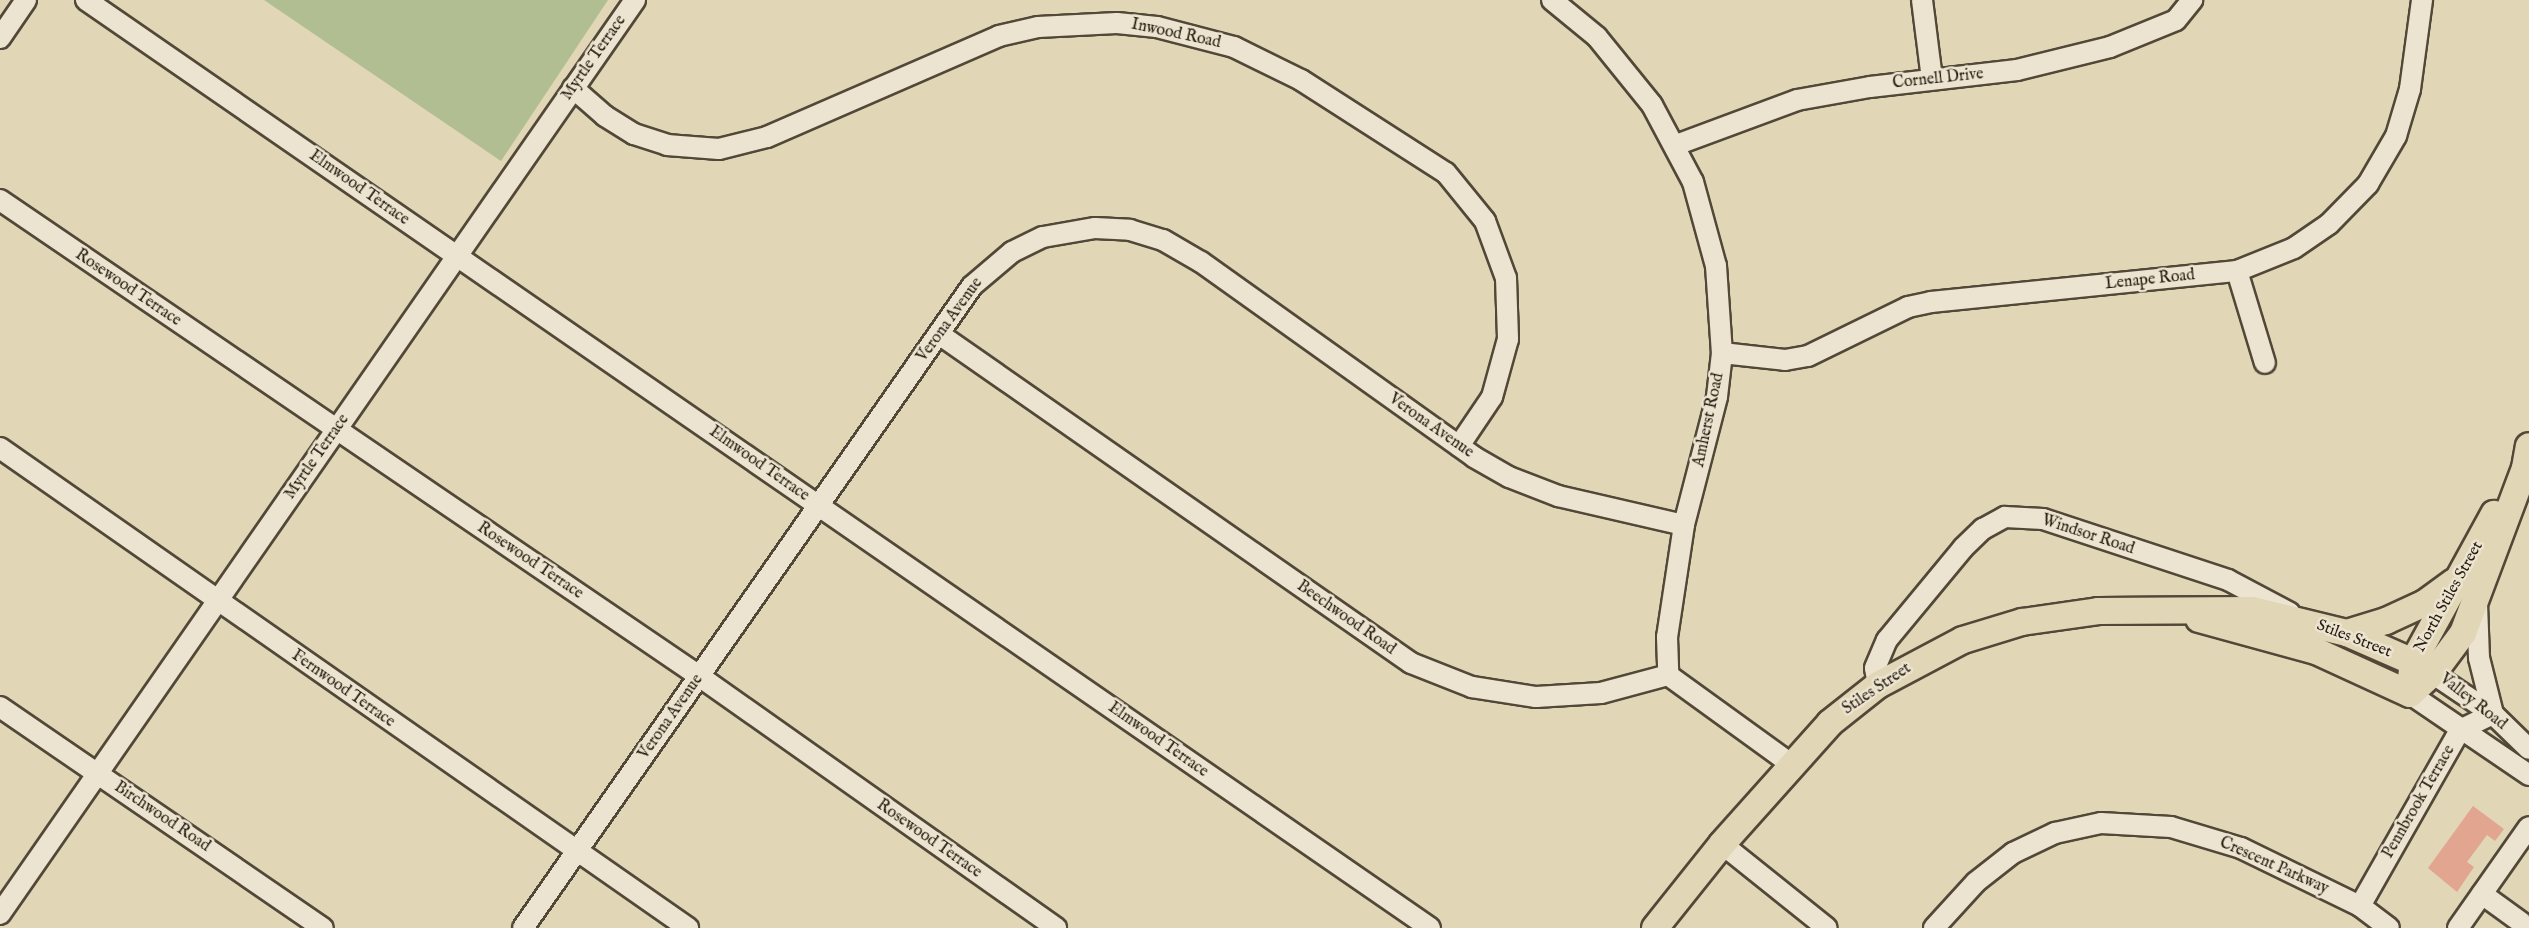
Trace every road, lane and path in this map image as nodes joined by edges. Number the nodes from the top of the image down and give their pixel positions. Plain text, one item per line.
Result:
1 (26, 0) edge
2 (86, 0) edge
3 (635, 0) edge
4 (1552, 0) edge
5 (1923, 0) edge
6 (2192, 0) edge
7 (2422, 0) edge
8 (0, 38) edge
9 (1932, 79) junction
10 (573, 88) junction
11 (1676, 145) junction
12 (0, 200) edge
13 (457, 256) junction
14 (2237, 271) junction
15 (939, 334) junction
16 (1722, 353) junction
17 (2265, 363) dead end
18 (337, 430) junction
19 (1459, 446) junction
20 (0, 448) edge
21 (2528, 449) edge
22 (819, 506) junction
23 (1684, 525) junction
24 (2461, 577) junction
25 (218, 601) junction
26 (2477, 602) junction
27 (2188, 612) junction
28 (2306, 621) junction
29 (2347, 633) junction
30 (2424, 667) junction
31 (1668, 675) junction
32 (699, 676) junction
33 (1878, 685) junction
34 (2410, 694) junction
35 (0, 706) edge
36 (2493, 714) junction
37 (2460, 730) junction
38 (2529, 749) edge
39 (1791, 764) junction
40 (98, 774) junction
41 (2529, 775) edge
42 (2529, 827) edge
43 (1722, 844) junction
44 (576, 852) junction
45 (2482, 894) junction
46 (2360, 906) junction
47 (0, 914) edge
48 (2523, 922) edge
49 (323, 928) edge
50 (523, 928) edge
51 (688, 928) edge
52 (1056, 928) edge
53 (1431, 928) edge
54 (1655, 928) edge
55 (1827, 928) edge
56 (1934, 928) edge
57 (2389, 928) edge
58 (2458, 928) edge

1 - 8 street
2 - 13 street, Elmwood Terrace
3 - 10 street, Myrtle Terrace
4 - 11 street, Amherst Road
5 - 9 street
6 - 9 street, Cornell Drive
7 - 14 street, Lenape Road
9 - 11 street, Cornell Drive
10 - 13 street, Myrtle Terrace
10 - 19 street, Inwood Road
11 - 16 street, Amherst Road
12 - 18 street, Rosewood Terrace
13 - 18 street, Myrtle Terrace
13 - 22 street, Elmwood Terrace
14 - 16 street, Lenape Road
14 - 17 street
15 - 19 street, Verona Avenue
15 - 22 street, Verona Avenue
15 - 31 street, Beechwood Road
16 - 23 street, Amherst Road
18 - 25 street, Myrtle Terrace
18 - 32 street, Rosewood Terrace
19 - 23 street, Verona Avenue
20 - 25 street, Fernwood Terrace
21 - 24 main road, North Stiles Street
21 - 26 main road, North Stiles Street
22 - 32 street, Verona Avenue
22 - 53 street, Elmwood Terrace
23 - 31 street, Amherst Road
24 - 29 main road
24 - 30 main road, North Stiles Street
25 - 40 street, Myrtle Terrace
25 - 44 street, Fernwood Terrace
26 - 30 main road, North Stiles Street
26 - 36 street
27 - 28 main road, Stiles Street
27 - 33 main road, Stiles Street
27 - 34 main road, Stiles Street
28 - 29 main road, Stiles Street
28 - 33 street, Windsor Road
29 - 30 main road, Stiles Street
30 - 34 main road, North Stiles Street
30 - 36 street, Valley Road
31 - 39 street
32 - 44 street, Verona Avenue
32 - 52 street, Rosewood Terrace
33 - 39 main road, Stiles Street
34 - 37 street, Valley Road
35 - 40 street, Birchwood Road
36 - 37 street, Pennbrook Terrace
36 - 38 street, Valley Road
37 - 41 street, Valley Road
37 - 46 street, Pennbrook Terrace
39 - 43 main road, Stiles Street
40 - 47 street, Myrtle Terrace
40 - 49 street, Birchwood Road
42 - 45 street
43 - 54 main road, Stiles Street
43 - 55 street
44 - 50 street, Verona Avenue
44 - 51 street, Fernwood Terrace
45 - 48 street
45 - 58 street
46 - 56 street, Crescent Parkway
46 - 57 street, Crescent Parkway

